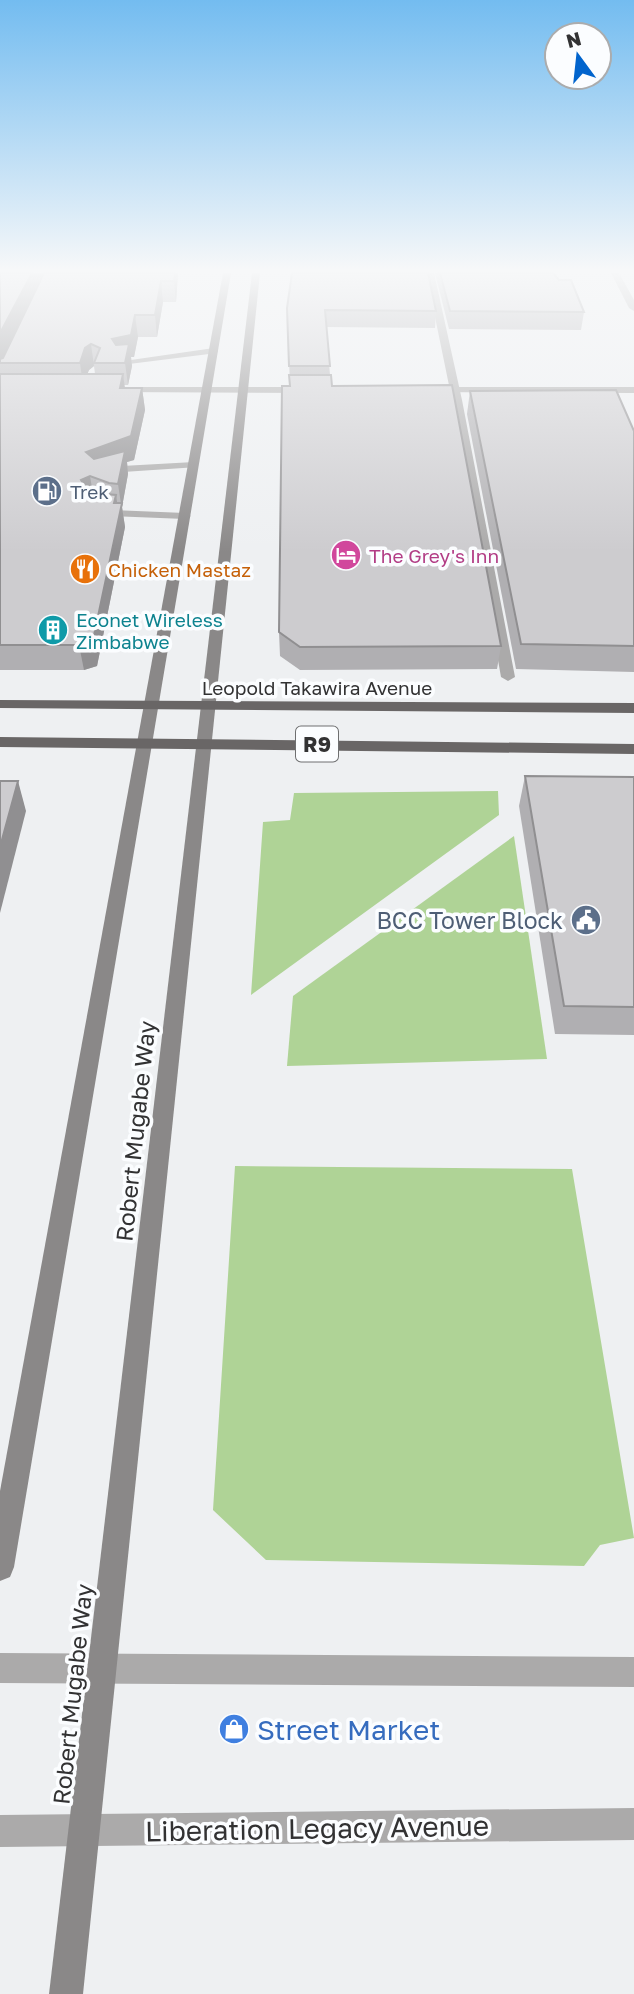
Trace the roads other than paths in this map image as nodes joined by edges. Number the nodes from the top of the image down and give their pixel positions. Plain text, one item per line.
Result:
1 (211, 366) edge
2 (246, 366) edge
3 (450, 366) edge
4 (99, 390) edge
5 (207, 390) junction
6 (243, 390) junction
7 (317, 390) edge
8 (414, 390) edge
9 (455, 390) junction
10 (634, 390) edge
11 (194, 465) junction
12 (97, 477) edge
13 (93, 505) edge
14 (185, 516) junction
15 (508, 677) dead end
16 (0, 704) edge
17 (152, 705) junction
18 (208, 705) junction
19 (634, 708) edge
20 (0, 742) edge
21 (145, 743) junction
22 (204, 743) junction
23 (634, 749) edge
24 (0, 1567) edge
25 (0, 1668) edge
26 (101, 1670) junction
27 (634, 1672) edge
28 (634, 1824) edge
29 (0, 1831) edge
30 (83, 1832) junction
31 (66, 1994) edge

1 - 5 main road
2 - 6 main road, Robert Mugabe Way
3 - 9 lane
4 - 5 street
5 - 6 street
5 - 11 main road
6 - 7 street
6 - 18 main road, Robert Mugabe Way
8 - 9 street
9 - 10 street
9 - 15 lane
11 - 12 lane
11 - 14 main road
13 - 14 lane
14 - 17 main road
16 - 17 highway, Leopold Takawira Avenue / R9
17 - 18 highway, Leopold Takawira Avenue / R9
17 - 21 main road
18 - 19 highway, Leopold Takawira Avenue / R9
18 - 22 main road, Robert Mugabe Way
20 - 21 highway, R9
21 - 22 highway, R9
21 - 24 main road
22 - 23 highway, R9
22 - 26 main road, Robert Mugabe Way
25 - 26 street
26 - 27 street
26 - 30 main road, Robert Mugabe Way
28 - 30 street, Liberation Legacy Avenue
29 - 30 street, Liberation Legacy Avenue
30 - 31 main road, Robert Mugabe Way

